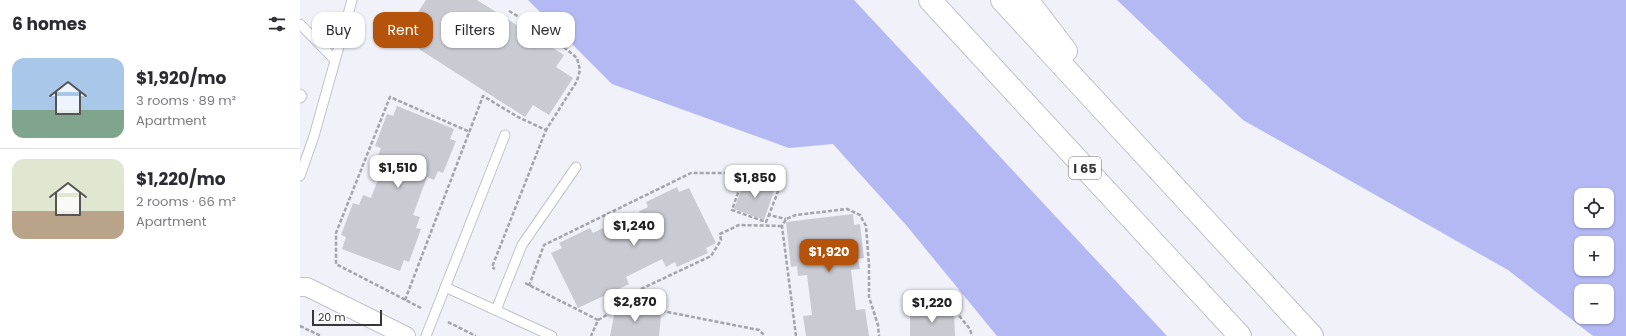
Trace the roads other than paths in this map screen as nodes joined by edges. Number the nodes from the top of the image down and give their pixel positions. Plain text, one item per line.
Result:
1 (352, 0) edge
2 (930, 0) edge
3 (1002, 0) edge
4 (1027, 0) edge
5 (300, 24) edge
6 (335, 60) junction
7 (300, 94) edge
8 (300, 98) edge
9 (504, 135) dead end
10 (1134, 144) junction
11 (576, 167) dead end
12 (300, 176) edge
13 (300, 287) edge
14 (446, 287) junction
15 (496, 310) junction
16 (406, 336) edge
17 (426, 336) edge
18 (552, 336) edge
19 (1240, 336) edge
20 (1312, 336) edge

1 - 6 lane
2 - 19 highway, I 65
3 - 10 highway
4 - 10 highway
5 - 6 lane
6 - 12 lane
7 - 8 lane
9 - 14 lane
10 - 20 highway
11 - 15 lane
13 - 16 street
14 - 15 lane
14 - 17 lane
15 - 18 lane

